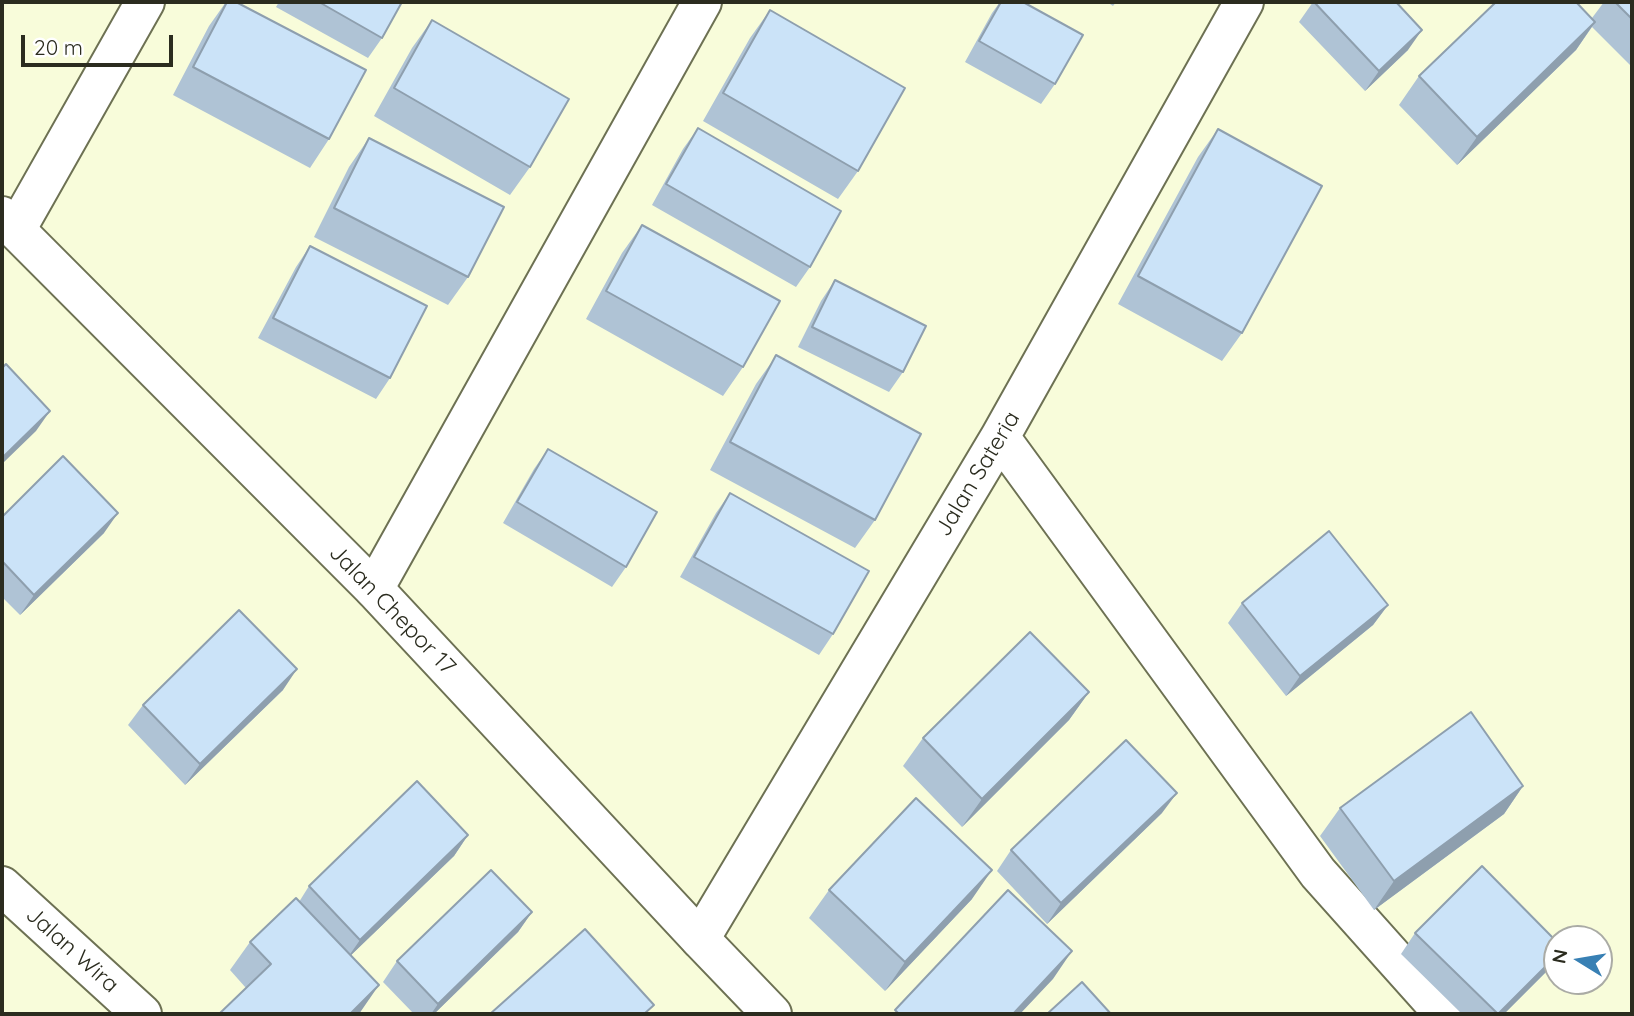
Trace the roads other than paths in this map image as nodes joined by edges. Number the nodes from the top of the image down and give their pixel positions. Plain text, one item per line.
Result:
1 (145, 2) edge
2 (702, 2) edge
3 (1244, 2) edge
4 (9, 223) edge
5 (1000, 437) junction
6 (374, 589) junction
7 (2, 886) edge
8 (700, 939) junction
9 (142, 1014) edge
10 (772, 1014) edge
11 (1444, 1014) edge

1 - 4 street
2 - 6 street
3 - 5 street, Jalan Sateria
4 - 6 street, Jalan Chepor 17
5 - 8 street, Jalan Sateria
5 - 11 street
6 - 8 street, Jalan Chepor 17
7 - 9 street, Jalan Wira
8 - 10 street, Jalan Chepor 17

